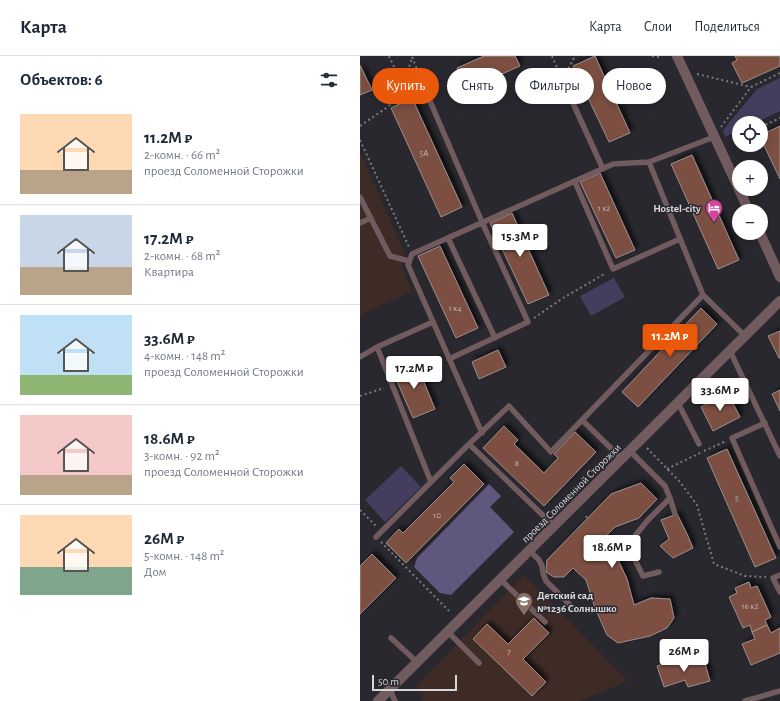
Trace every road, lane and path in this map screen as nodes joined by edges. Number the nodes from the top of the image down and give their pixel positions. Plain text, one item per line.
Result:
1 (389, 56) edge
2 (552, 56) edge
3 (575, 56) edge
4 (652, 56) edge
5 (677, 56) edge
6 (413, 57) edge
7 (659, 57) dead end
8 (395, 68) edge
9 (409, 68) edge
10 (417, 68) edge
11 (557, 68) edge
12 (568, 68) edge
13 (693, 73) dead end
14 (780, 73) edge
15 (751, 87) junction
16 (390, 104) edge
17 (431, 104) edge
18 (573, 104) edge
19 (780, 118) edge
20 (768, 124) edge
21 (360, 126) edge
22 (716, 133) junction
23 (360, 140) edge
24 (649, 162) junction
25 (603, 169) junction
26 (575, 182) junction
27 (360, 197) edge
28 (746, 204) edge
29 (371, 218) junction
30 (482, 222) junction
31 (360, 223) edge
32 (448, 238) junction
33 (680, 239) junction
34 (763, 240) edge
35 (412, 254) junction
36 (409, 261) junction
37 (613, 269) junction
38 (780, 277) edge
39 (703, 296) junction
40 (780, 301) edge
41 (433, 322) junction
42 (528, 322) junction
43 (745, 336) junction
44 (495, 338) junction
45 (377, 347) junction
46 (730, 351) junction
47 (360, 357) edge
48 (449, 359) junction
49 (393, 385) junction
50 (360, 396) edge
51 (678, 403) junction
52 (582, 420) junction
53 (765, 423) junction
54 (482, 433) junction
55 (732, 438) junction
56 (639, 440) junction
57 (469, 444) junction
58 (699, 444) dead end
59 (630, 451) junction
60 (780, 456) edge
61 (622, 459) junction
62 (667, 469) junction
63 (431, 482) junction
64 (670, 498) junction
65 (360, 510) edge
66 (675, 514) dead end
67 (554, 526) junction
68 (381, 532) junction
69 (780, 532) edge
70 (774, 534) junction
71 (606, 536) dead end
72 (376, 537) joint
73 (613, 543) dead end
74 (780, 547) edge
75 (530, 551) junction
76 (659, 572) dead end
77 (780, 575) edge
78 (773, 578) junction
79 (501, 580) junction
80 (780, 592) edge
81 (574, 609) dead end
82 (449, 611) dead end
83 (545, 622) dead end
84 (448, 632) junction
85 (391, 638) dead end
86 (417, 662) junction
87 (479, 663) dead end
88 (390, 690) junction
89 (780, 691) edge
90 (378, 701) edge
91 (394, 701) edge
92 (745, 701) edge

1 - 8 path
2 - 11 path
3 - 12 path
4 - 7 path
5 - 22 street
6 - 9 path
6 - 10 path
13 - 15 path
14 - 15 path
15 - 22 path
16 - 21 path
17 - 30 lane
18 - 25 lane
19 - 20 path
22 - 24 lane
22 - 28 street
23 - 35 path
24 - 25 lane
24 - 33 lane
25 - 26 lane
26 - 30 lane
26 - 37 lane
27 - 29 lane
29 - 31 lane
29 - 36 lane
30 - 32 lane
30 - 42 lane
32 - 35 lane
32 - 44 lane
33 - 37 lane
33 - 39 lane
34 - 38 street
35 - 36 lane
36 - 41 lane
37 - 42 path
39 - 43 lane
39 - 52 lane
40 - 43 street, проезд Соломенной Сторожки
41 - 45 lane
41 - 48 lane
42 - 44 lane
43 - 46 street, проезд Соломенной Сторожки
44 - 48 lane
45 - 47 lane
45 - 49 lane
46 - 51 street, проезд Соломенной Сторожки
46 - 53 lane
48 - 54 lane
49 - 50 path
49 - 63 lane
51 - 56 street, проезд Соломенной Сторожки
51 - 58 lane
52 - 54 lane
52 - 61 lane
53 - 55 lane
53 - 60 lane
54 - 57 lane
55 - 62 path
55 - 70 lane
56 - 59 street, проезд Соломенной Сторожки
56 - 62 path
57 - 63 lane
57 - 67 lane
59 - 61 street, проезд Соломенной Сторожки
59 - 64 lane
61 - 67 street, проезд Соломенной Сторожки
62 - 78 path
63 - 68 lane
64 - 66 lane
64 - 76 lane
65 - 68 path
67 - 75 street, проезд Соломенной Сторожки
68 - 72 lane
69 - 70 lane
70 - 74 lane
71 - 73 path
72 - 82 path
75 - 79 street, проезд Соломенной Сторожки
75 - 81 lane
77 - 78 lane
78 - 80 lane
79 - 83 lane
79 - 84 street, проезд Соломенной Сторожки
84 - 86 street, проезд Соломенной Сторожки
84 - 87 lane
85 - 86 lane
86 - 88 street, проезд Соломенной Сторожки
88 - 90 street, проезд Соломенной Сторожки
88 - 91 lane
89 - 92 lane

